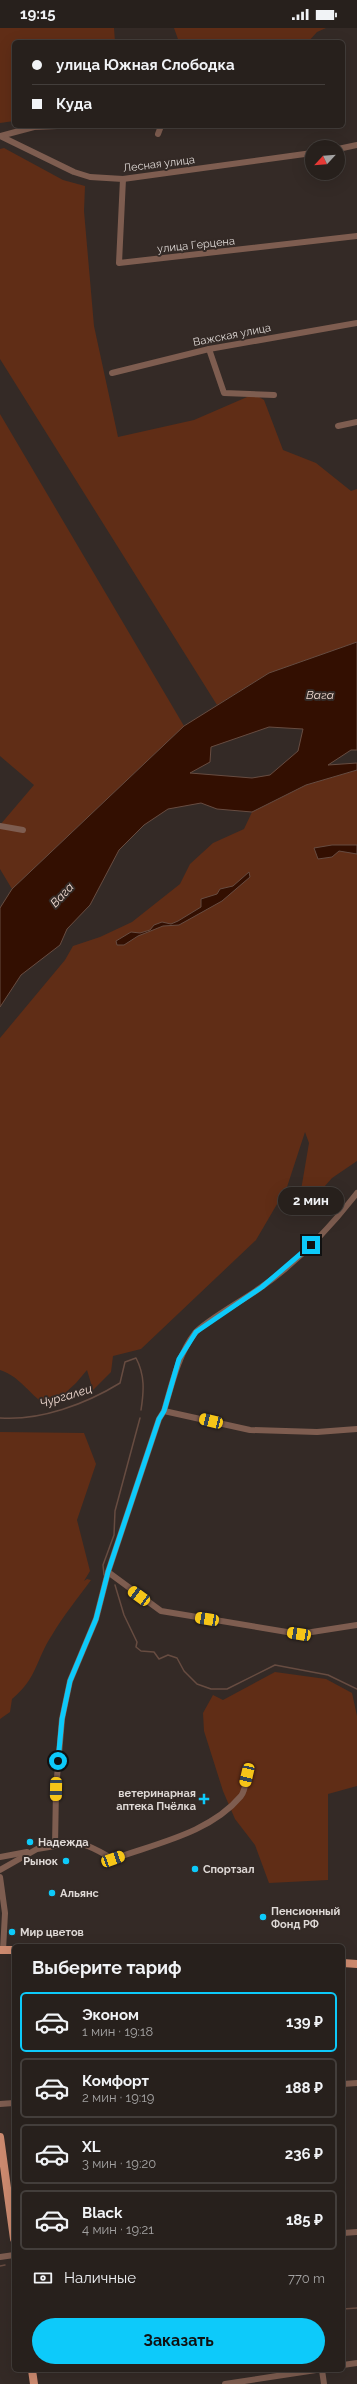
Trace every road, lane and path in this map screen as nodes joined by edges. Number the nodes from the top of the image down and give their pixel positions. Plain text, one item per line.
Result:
1 (30, 128) edge
2 (160, 128) edge
3 (158, 134) dead end
4 (0, 136) edge
5 (357, 145) edge
6 (345, 147) edge
7 (305, 154) edge
8 (123, 179) junction
9 (357, 236) edge
10 (357, 323) edge
11 (209, 349) junction
12 (112, 373) dead end
13 (274, 395) dead end
14 (357, 422) edge
15 (338, 426) dead end
16 (0, 826) edge
17 (23, 830) dead end
18 (357, 1193) edge
19 (164, 1411) junction
20 (357, 1429) edge
21 (108, 1572) junction
22 (357, 1626) edge
23 (247, 1775) dead end
24 (55, 1846) junction
25 (33, 1851) junction
26 (0, 1857) edge
27 (0, 1870) edge
28 (0, 1877) edge
29 (2, 1950) edge
30 (345, 1963) edge
31 (357, 1964) edge
32 (357, 2083) edge
33 (345, 2084) edge
34 (12, 2103) edge
35 (0, 2104) edge
36 (0, 2137) edge
37 (12, 2224) edge
38 (357, 2232) edge
39 (345, 2233) edge
40 (12, 2255) edge
41 (0, 2257) edge
42 (357, 2363) edge
43 (345, 2366) edge
44 (32, 2372) edge
45 (303, 2372) edge
46 (322, 2372) edge
47 (34, 2384) edge
48 (225, 2384) edge
49 (324, 2384) edge

1 - 4 street
2 - 3 street
4 - 8 street, Лесная улица
5 - 6 street
7 - 8 street, Лесная улица
8 - 9 street, улица Герцена
10 - 11 street, Важская улица
11 - 12 street, Важская улица
11 - 13 street
14 - 15 street
16 - 17 street
18 - 19 street
19 - 20 street
19 - 21 street
21 - 22 street
21 - 24 street
23 - 24 street
24 - 25 street
25 - 26 street
25 - 27 street
28 - 29 street
30 - 31 main road
32 - 33 street
34 - 35 street
36 - 37 main road
38 - 39 street
40 - 41 street
42 - 43 street
44 - 47 main road
45 - 48 street
46 - 49 street

